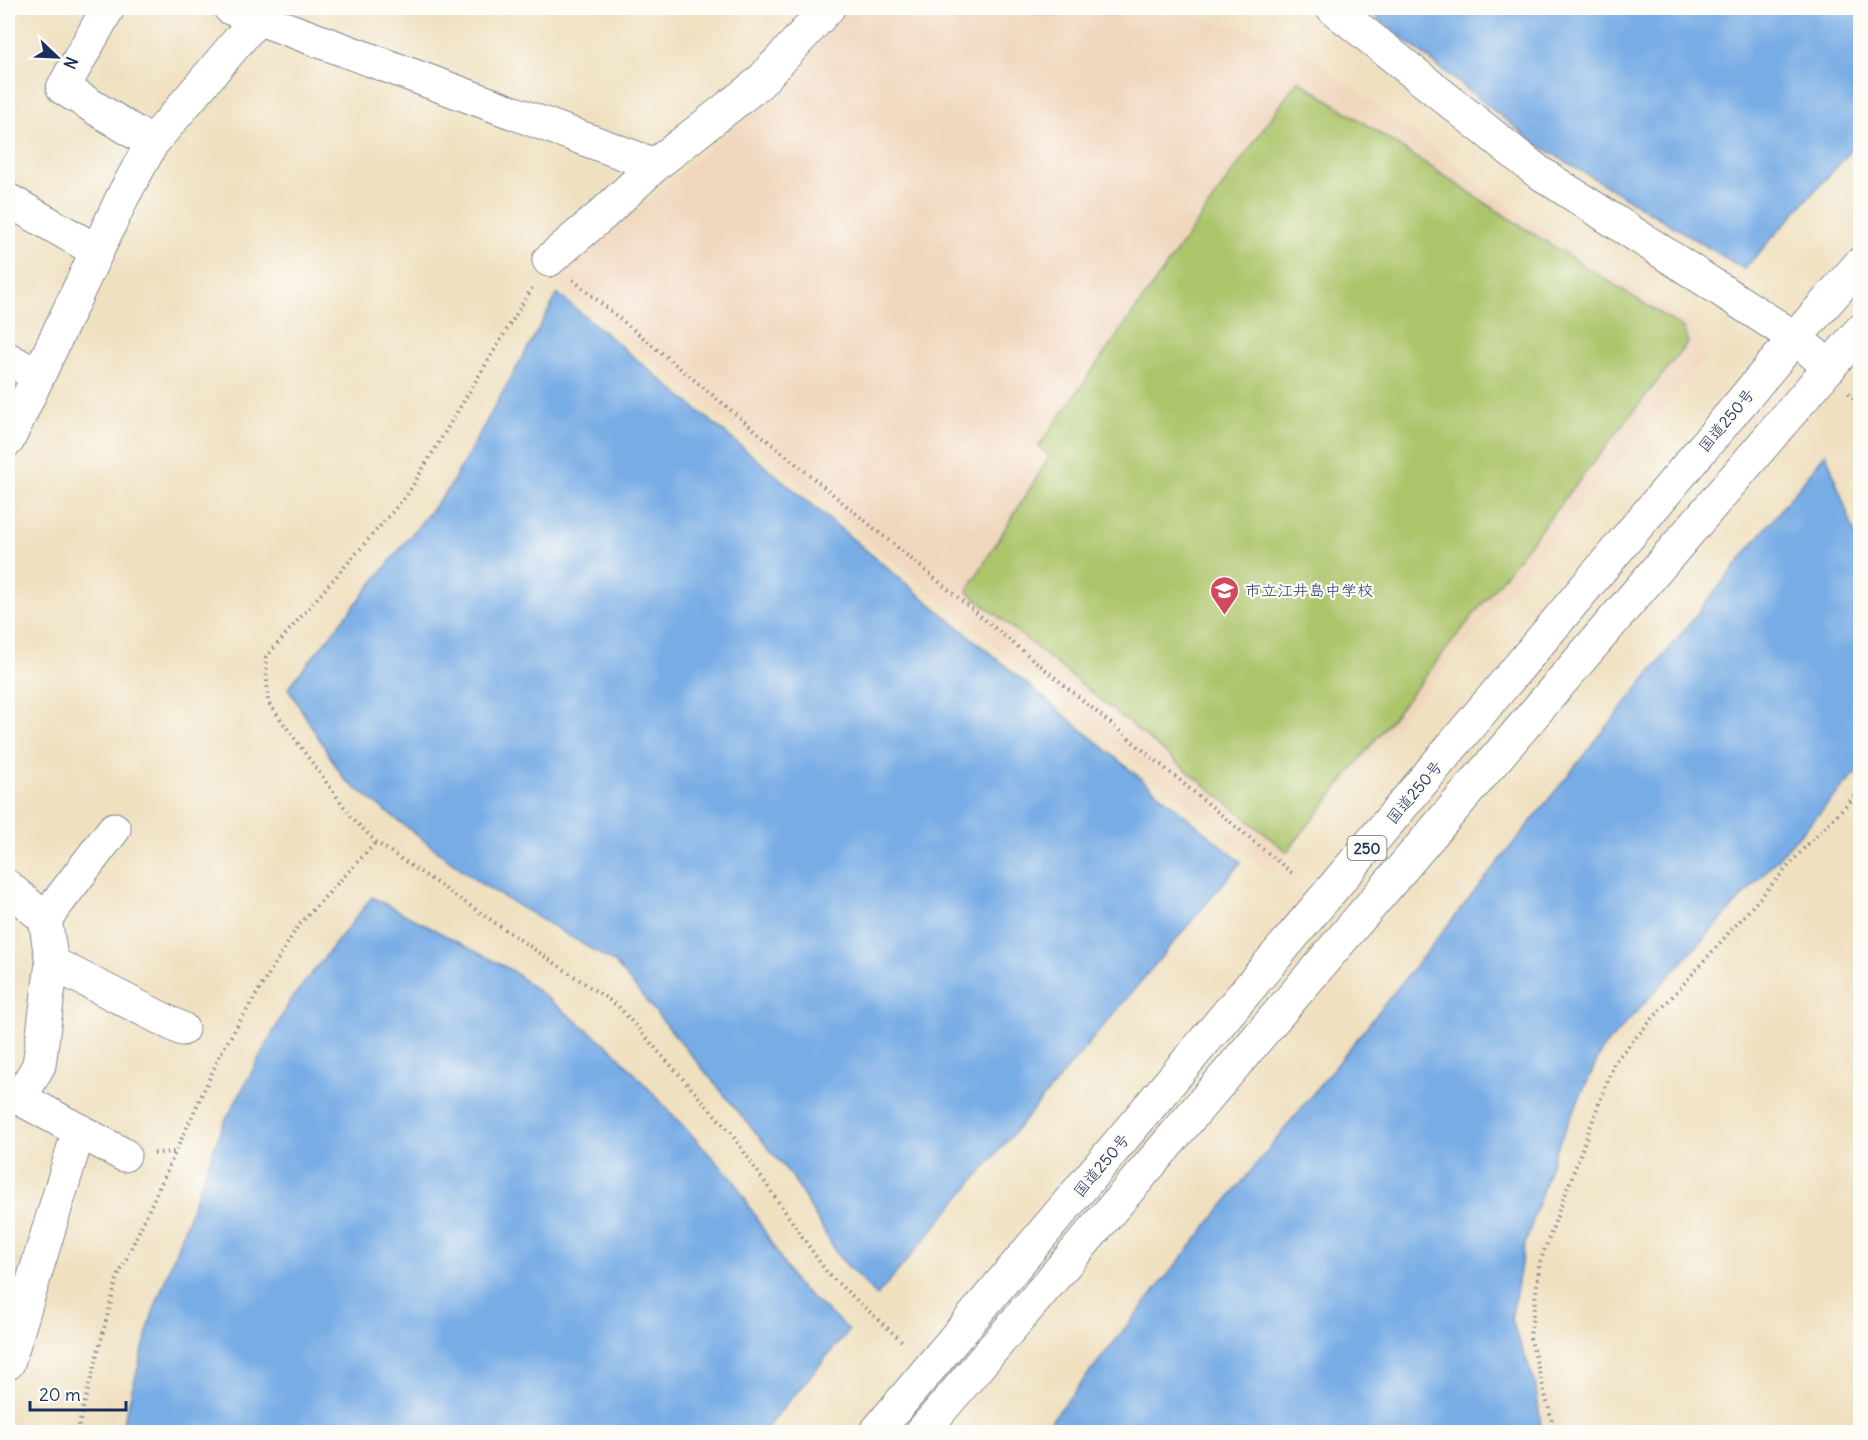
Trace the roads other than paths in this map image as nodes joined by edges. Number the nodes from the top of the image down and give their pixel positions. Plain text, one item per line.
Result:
1 (108, 8) edge
2 (828, 8) edge
3 (1333, 8) edge
4 (252, 11) edge
5 (152, 143) junction
6 (655, 165) junction
7 (8, 200) edge
8 (97, 251) junction
9 (549, 260) road end
10 (1860, 264) edge
11 (1860, 331) edge
12 (1795, 338) junction
13 (8, 359) edge
14 (1830, 367) junction
15 (38, 376) junction
16 (8, 440) edge
17 (114, 829) dead end
18 (8, 887) edge
19 (45, 919) junction
20 (52, 963) junction
21 (182, 1029) dead end
22 (14, 1095) edge
23 (79, 1130) junction
24 (124, 1155) dead end
25 (19, 1284) edge
26 (8, 1363) edge
27 (876, 1432) edge
28 (922, 1432) edge

1 - 5 main road
2 - 6 main road
3 - 12 main road
4 - 5 main road
4 - 6 main road
5 - 8 main road
6 - 9 main road
7 - 8 main road
8 - 15 main road
10 - 12 main road, 国道250号 / 250
11 - 14 main road, 250
12 - 14 main road
12 - 27 main road, 国道250号 / 250
13 - 15 main road
14 - 28 main road, 250
15 - 16 main road
17 - 19 main road
18 - 19 main road
19 - 20 main road
20 - 21 main road
20 - 22 main road
22 - 23 main road
23 - 24 main road
23 - 25 main road
25 - 26 main road

